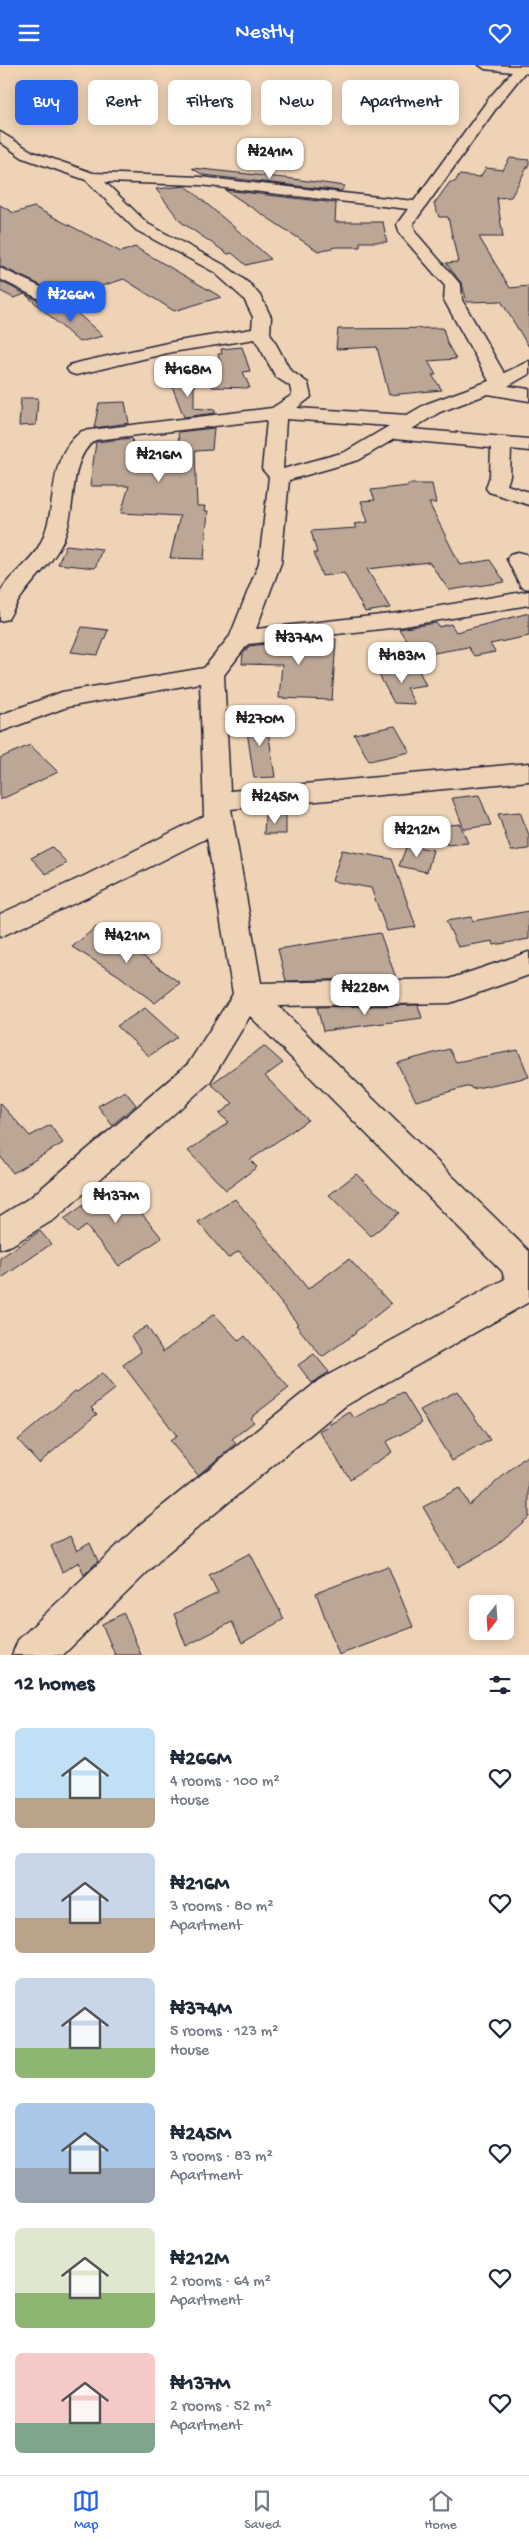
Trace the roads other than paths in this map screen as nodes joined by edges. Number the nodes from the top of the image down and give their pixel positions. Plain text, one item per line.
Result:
1 (485, 65) edge
2 (525, 70) edge
3 (0, 136) edge
4 (91, 177) junction
5 (418, 206) junction
6 (0, 273) edge
7 (69, 307) dead end
8 (261, 333) junction
9 (529, 366) edge
10 (76, 369) dead end
11 (493, 386) junction
12 (529, 395) edge
13 (277, 413) junction
14 (408, 421) junction
15 (391, 433) junction
16 (501, 442) junction
17 (529, 445) edge
18 (279, 476) junction
19 (529, 499) edge
20 (518, 559) dead end
21 (529, 582) edge
22 (529, 598) edge
23 (2, 604) edge
24 (241, 637) junction
25 (212, 674) junction
26 (0, 724) edge
27 (529, 772) edge
28 (217, 811) junction
29 (0, 926) edge
30 (529, 963) edge
31 (248, 995) junction
32 (0, 1234) edge
33 (525, 1274) edge
34 (33, 1655) edge

1 - 2 street
2 - 5 street
3 - 4 street
4 - 5 street
4 - 8 street
5 - 11 street
6 - 7 street
8 - 10 street
8 - 13 street
9 - 11 street
11 - 12 street
11 - 14 street
13 - 14 street
13 - 18 street
13 - 23 street
14 - 15 street
15 - 16 street
15 - 18 street
16 - 17 street
16 - 19 street
18 - 24 street
20 - 21 street
22 - 24 street
24 - 25 street
25 - 26 street
25 - 28 street
27 - 28 street
28 - 29 street
28 - 31 street
30 - 31 street
31 - 32 street
31 - 33 street
33 - 34 street

